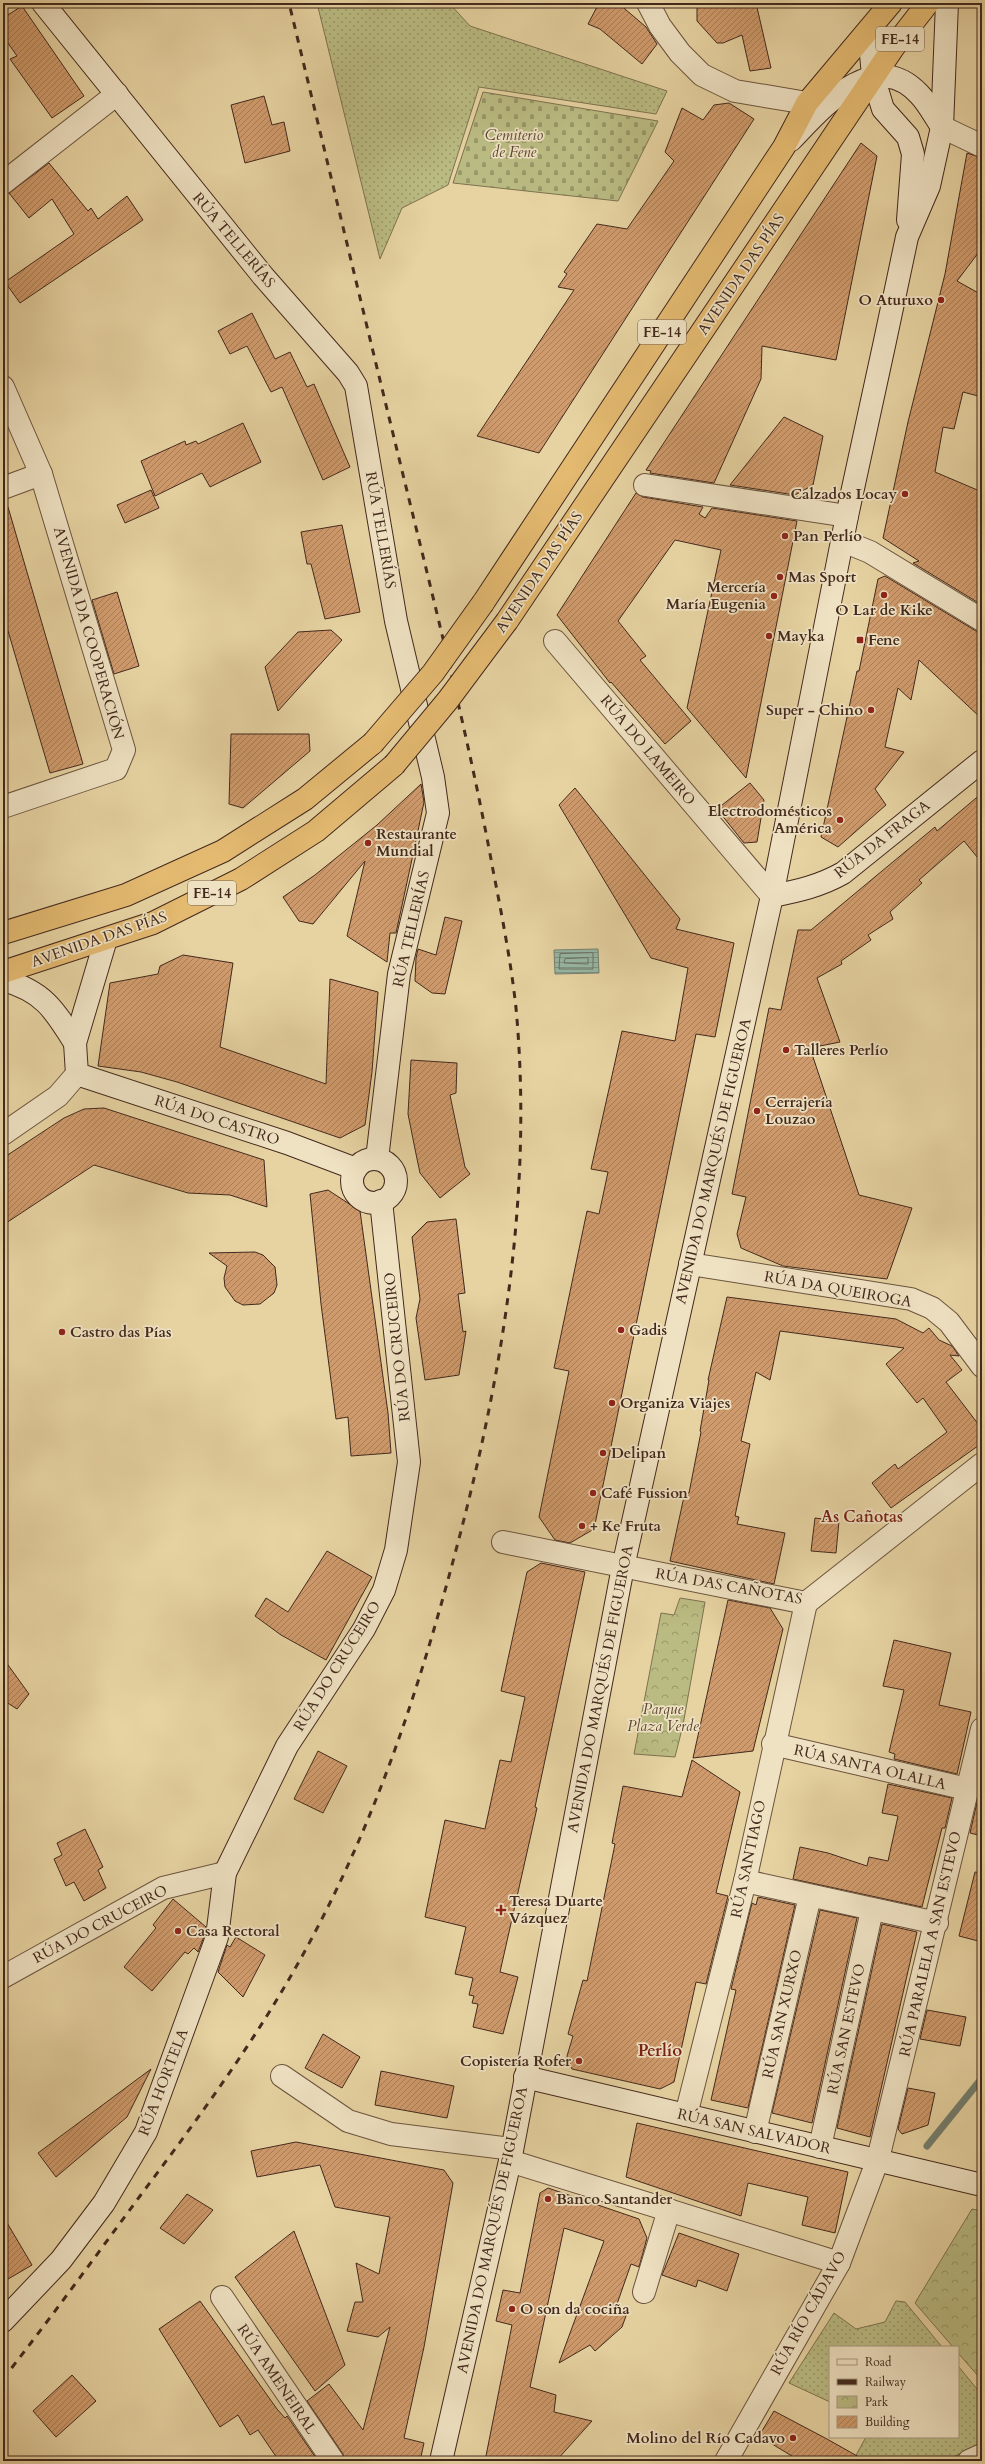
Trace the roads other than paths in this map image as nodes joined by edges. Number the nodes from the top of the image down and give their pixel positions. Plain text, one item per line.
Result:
1 (42, 3) edge
2 (648, 3) edge
3 (891, 3) edge
4 (928, 3) edge
5 (946, 3) edge
6 (869, 32) junction
7 (873, 76) junction
8 (117, 94) junction
9 (806, 103) junction
10 (942, 127) junction
11 (982, 146) edge
12 (784, 147) junction
13 (3, 183) edge
14 (907, 237) junction
15 (3, 387) edge
16 (42, 474) junction
17 (645, 485) dead end
18 (3, 488) edge
19 (847, 516) junction
20 (843, 541) junction
21 (982, 620) edge
22 (555, 641) dead end
23 (982, 761) edge
24 (3, 807) edge
25 (772, 896) junction
26 (3, 933) edge
27 (106, 939) junction
28 (3, 972) edge
29 (3, 980) edge
30 (75, 1043) junction
31 (77, 1074) junction
32 (3, 1134) edge
33 (377, 1159) junction
34 (356, 1169) junction
35 (381, 1201) junction
36 (690, 1264) junction
37 (982, 1366) edge
38 (982, 1464) edge
39 (503, 1542) dead end
40 (623, 1567) junction
41 (806, 1603) junction
42 (982, 1729) edge
43 (773, 1744) junction
44 (967, 1789) junction
45 (225, 1872) junction
46 (745, 1881) junction
47 (810, 1896) junction
48 (872, 1910) junction
49 (937, 1923) junction
50 (3, 1977) edge
51 (282, 2076) dead end
52 (525, 2077) junction
53 (686, 2115) junction
54 (755, 2132) junction
55 (820, 2147) junction
56 (511, 2155) junction
57 (878, 2159) junction
58 (982, 2185) edge
59 (669, 2210) junction
60 (839, 2263) junction
61 (644, 2292) dead end
62 (222, 2297) dead end
63 (3, 2322) edge
64 (982, 2455) edge
65 (333, 2461) edge
66 (441, 2461) edge
67 (726, 2461) edge
68 (969, 2461) edge

1 - 8 street, RÚA TELLERÍAS
2 - 9 street
3 - 6 highway, AVENIDA DAS PÍAS
4 - 7 highway, AVENIDA DAS PÍAS / FE-14
5 - 10 street, AVENIDA DO MARQUÉS DE FIGUEROA
6 - 7 street
6 - 9 highway, AVENIDA DAS PÍAS / FE-14
7 - 10 street
7 - 12 street
7 - 14 street
7 - 27 highway, AVENIDA DAS PÍAS / FE-14, bridge
8 - 13 street
8 - 33 street, RÚA TELLERÍAS
9 - 12 highway, AVENIDA DAS PÍAS / FE-14
10 - 11 street
10 - 14 street, AVENIDA DO MARQUÉS DE FIGUEROA
12 - 26 highway, AVENIDA DAS PÍAS / FE-14, bridge
14 - 19 street, AVENIDA DO MARQUÉS DE FIGUEROA
15 - 16 street, AVENIDA DA COOPERACIÓN
16 - 18 street
16 - 24 street, AVENIDA DA COOPERACIÓN
17 - 19 street
19 - 20 street, AVENIDA DO MARQUÉS DE FIGUEROA
20 - 21 street
20 - 25 street, AVENIDA DO MARQUÉS DE FIGUEROA
22 - 25 street, RÚA DO LAMEIRO
23 - 25 street, RÚA DA FRAGA
25 - 36 street, AVENIDA DO MARQUÉS DE FIGUEROA
27 - 28 highway, AVENIDA DAS PÍAS / FE-14
27 - 30 street
29 - 30 street
30 - 31 street
31 - 32 street
31 - 34 street, RÚA DO CASTRO
33 - 34 street
33 - 35 street
34 - 35 street
35 - 45 street, RÚA DO CRUCEIRO
36 - 37 street, RÚA DA QUEIROGA
36 - 40 street, AVENIDA DO MARQUÉS DE FIGUEROA
38 - 41 street, RÚA DAS CAÑOTAS
39 - 40 street, RÚA DAS CAÑOTAS
40 - 41 street, RÚA DAS CAÑOTAS
40 - 52 street, AVENIDA DO MARQUÉS DE FIGUEROA
41 - 43 street, RÚA SANTIAGO
42 - 44 street, RÚA PARALELA A SAN ESTEVO
43 - 44 street, RÚA SANTA OLALLA
43 - 46 street, RÚA SANTIAGO
44 - 49 street, RÚA PARALELA A SAN ESTEVO
45 - 50 street, RÚA DO CRUCEIRO
45 - 63 street, RÚA HORTELA
46 - 47 street
46 - 53 street, RÚA SANTIAGO
47 - 48 street
47 - 54 street, RÚA SAN XURXO
48 - 49 street
48 - 55 street, RÚA SAN ESTEVO
49 - 57 street, RÚA PARALELA A SAN ESTEVO
51 - 56 street
52 - 53 street, RÚA SAN SALVADOR
52 - 56 street, AVENIDA DO MARQUÉS DE FIGUEROA
53 - 54 street, RÚA SAN SALVADOR
54 - 55 street, RÚA SAN SALVADOR
55 - 57 street, RÚA SAN SALVADOR
56 - 59 street
56 - 66 street, AVENIDA DO MARQUÉS DE FIGUEROA
57 - 58 street, RÚA SAN SALVADOR
57 - 60 street, RÚA RÍO CÁDAVO
59 - 60 street
59 - 61 street
60 - 67 street, RÚA RÍO CÁDAVO
62 - 65 street, RÚA AMENEIRAL
64 - 68 street

